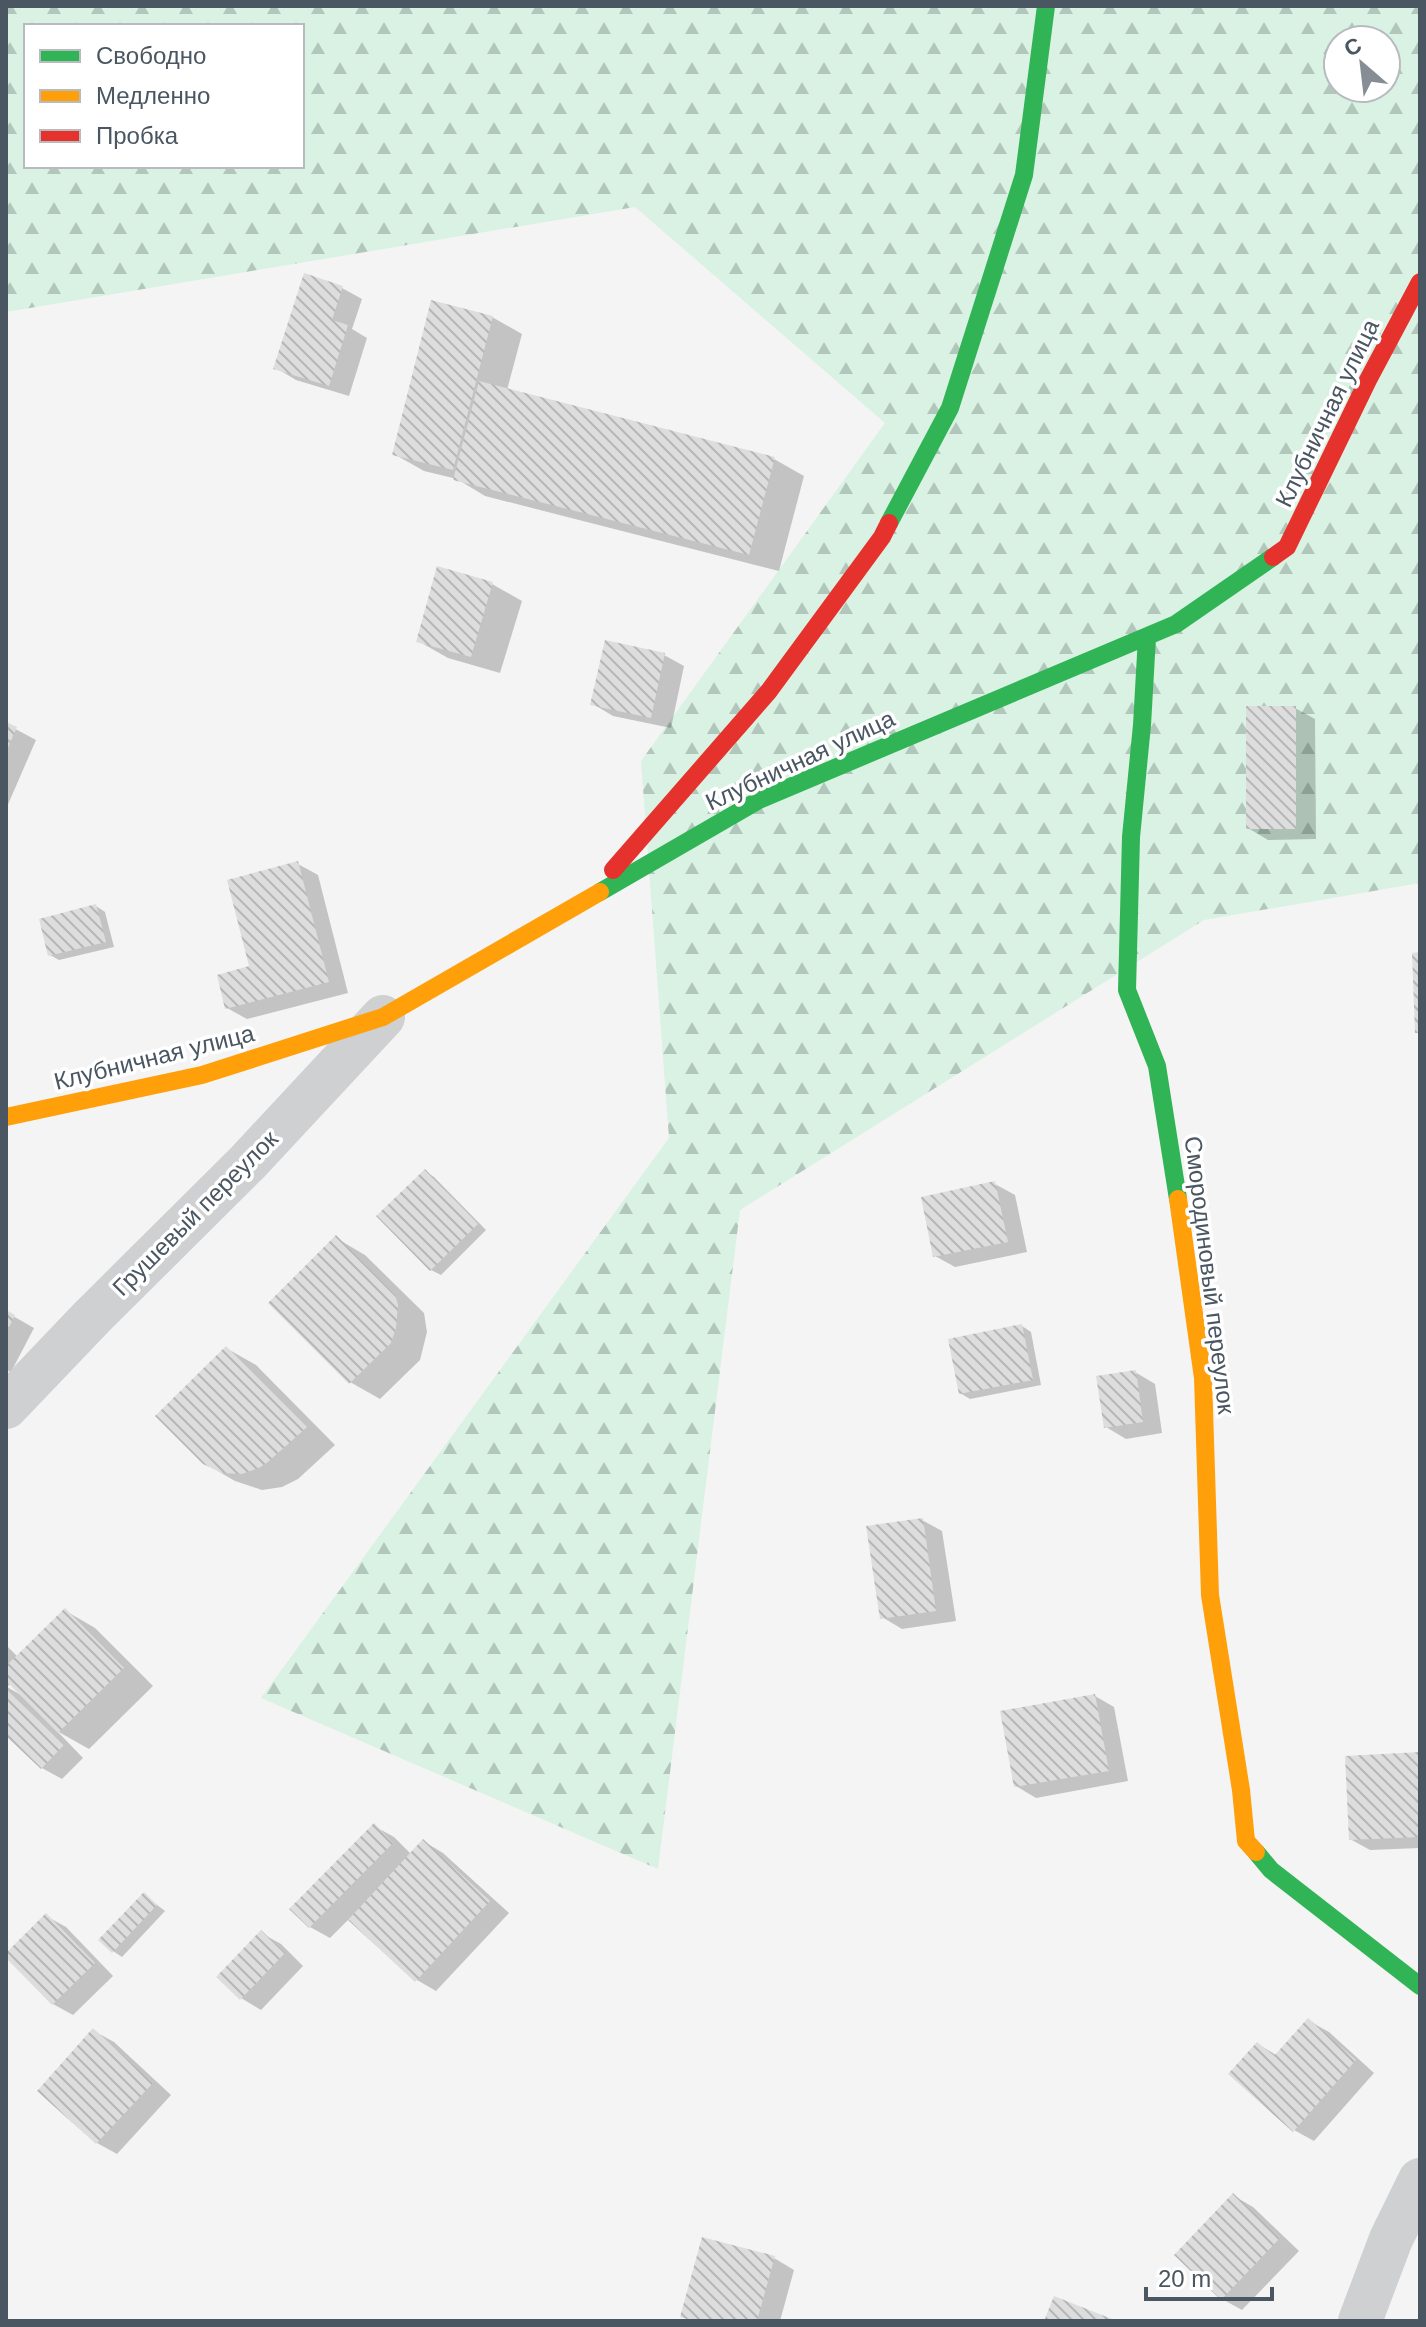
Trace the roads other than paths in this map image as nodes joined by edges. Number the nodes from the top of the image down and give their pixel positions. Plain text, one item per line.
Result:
1 (1046, 6) edge
2 (1420, 282) edge
3 (1147, 637) junction
4 (590, 896) junction
5 (383, 1017) junction
6 (6, 1117) edge
7 (6, 1407) edge
8 (1420, 1986) edge
9 (1420, 2180) edge
10 (1360, 2321) edge

1 - 4 street
2 - 3 street, Клубничная улица
3 - 4 street, Клубничная улица
3 - 8 street, Смородиновый переулок
4 - 5 street, Клубничная улица
5 - 6 street, Клубничная улица
5 - 7 street, Грушевый переулок
9 - 10 street

